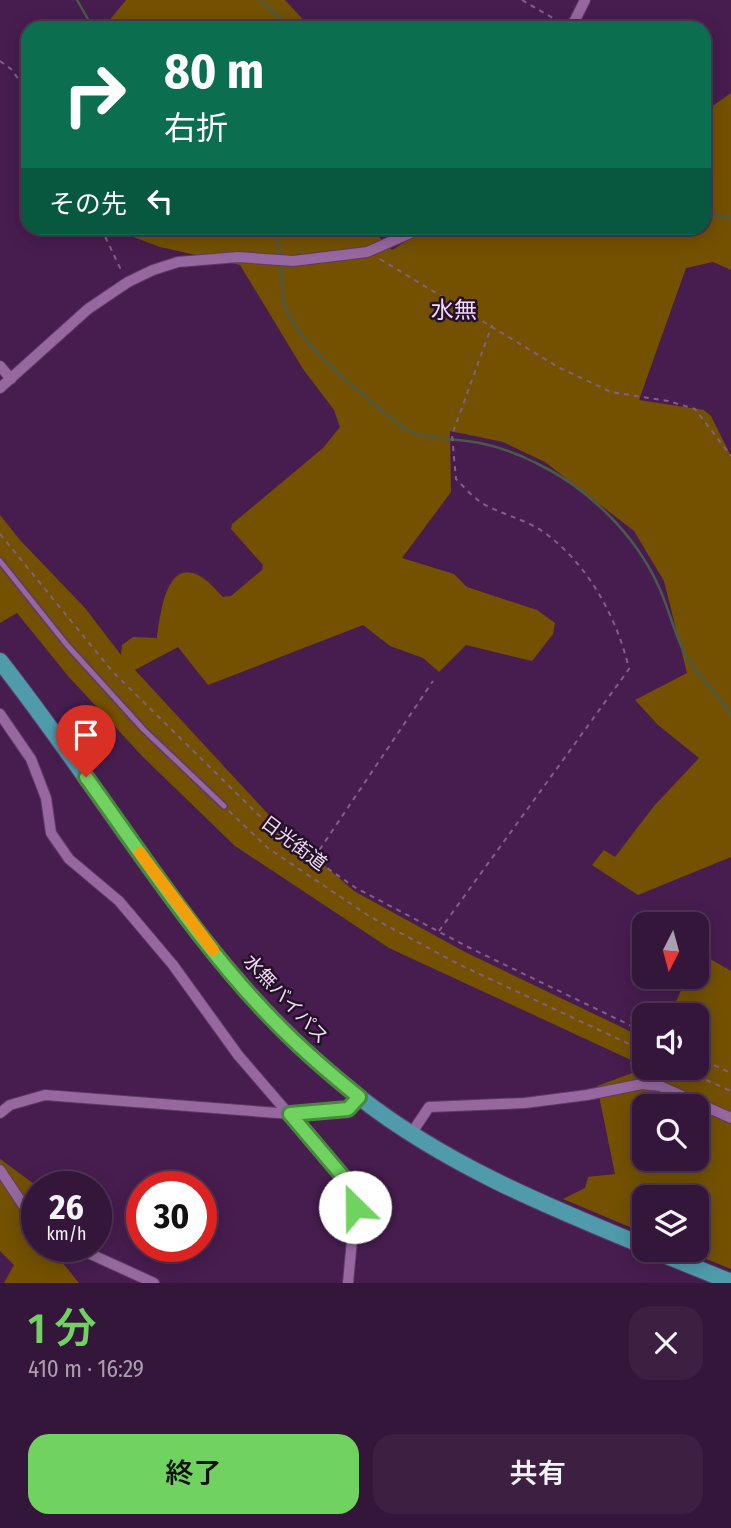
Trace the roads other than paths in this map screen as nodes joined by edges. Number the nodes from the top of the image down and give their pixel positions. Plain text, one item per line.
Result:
1 (584, 0) edge
2 (574, 21) edge
3 (406, 235) edge
4 (0, 366) edge
5 (11, 379) junction
6 (0, 388) edge
7 (0, 561) edge
8 (0, 661) edge
9 (0, 714) edge
10 (224, 806) road end
11 (359, 1097) junction
12 (0, 1113) edge
13 (290, 1114) junction
14 (731, 1118) edge
15 (411, 1134) junction
16 (0, 1170) edge
17 (21, 1202) edge
18 (632, 1241) edge
19 (108, 1262) edge
20 (682, 1262) edge
21 (731, 1282) edge
22 (154, 1283) edge
23 (348, 1283) edge

1 - 2 street
3 - 5 street
4 - 5 street
5 - 6 street
7 - 10 lane
8 - 11 highway, 水無バイパス
9 - 13 street
11 - 13 street
11 - 15 highway, 水無バイパス
12 - 13 street
13 - 23 street
14 - 15 street
15 - 18 highway, 水無バイパス
16 - 17 street
19 - 22 street
20 - 21 highway

